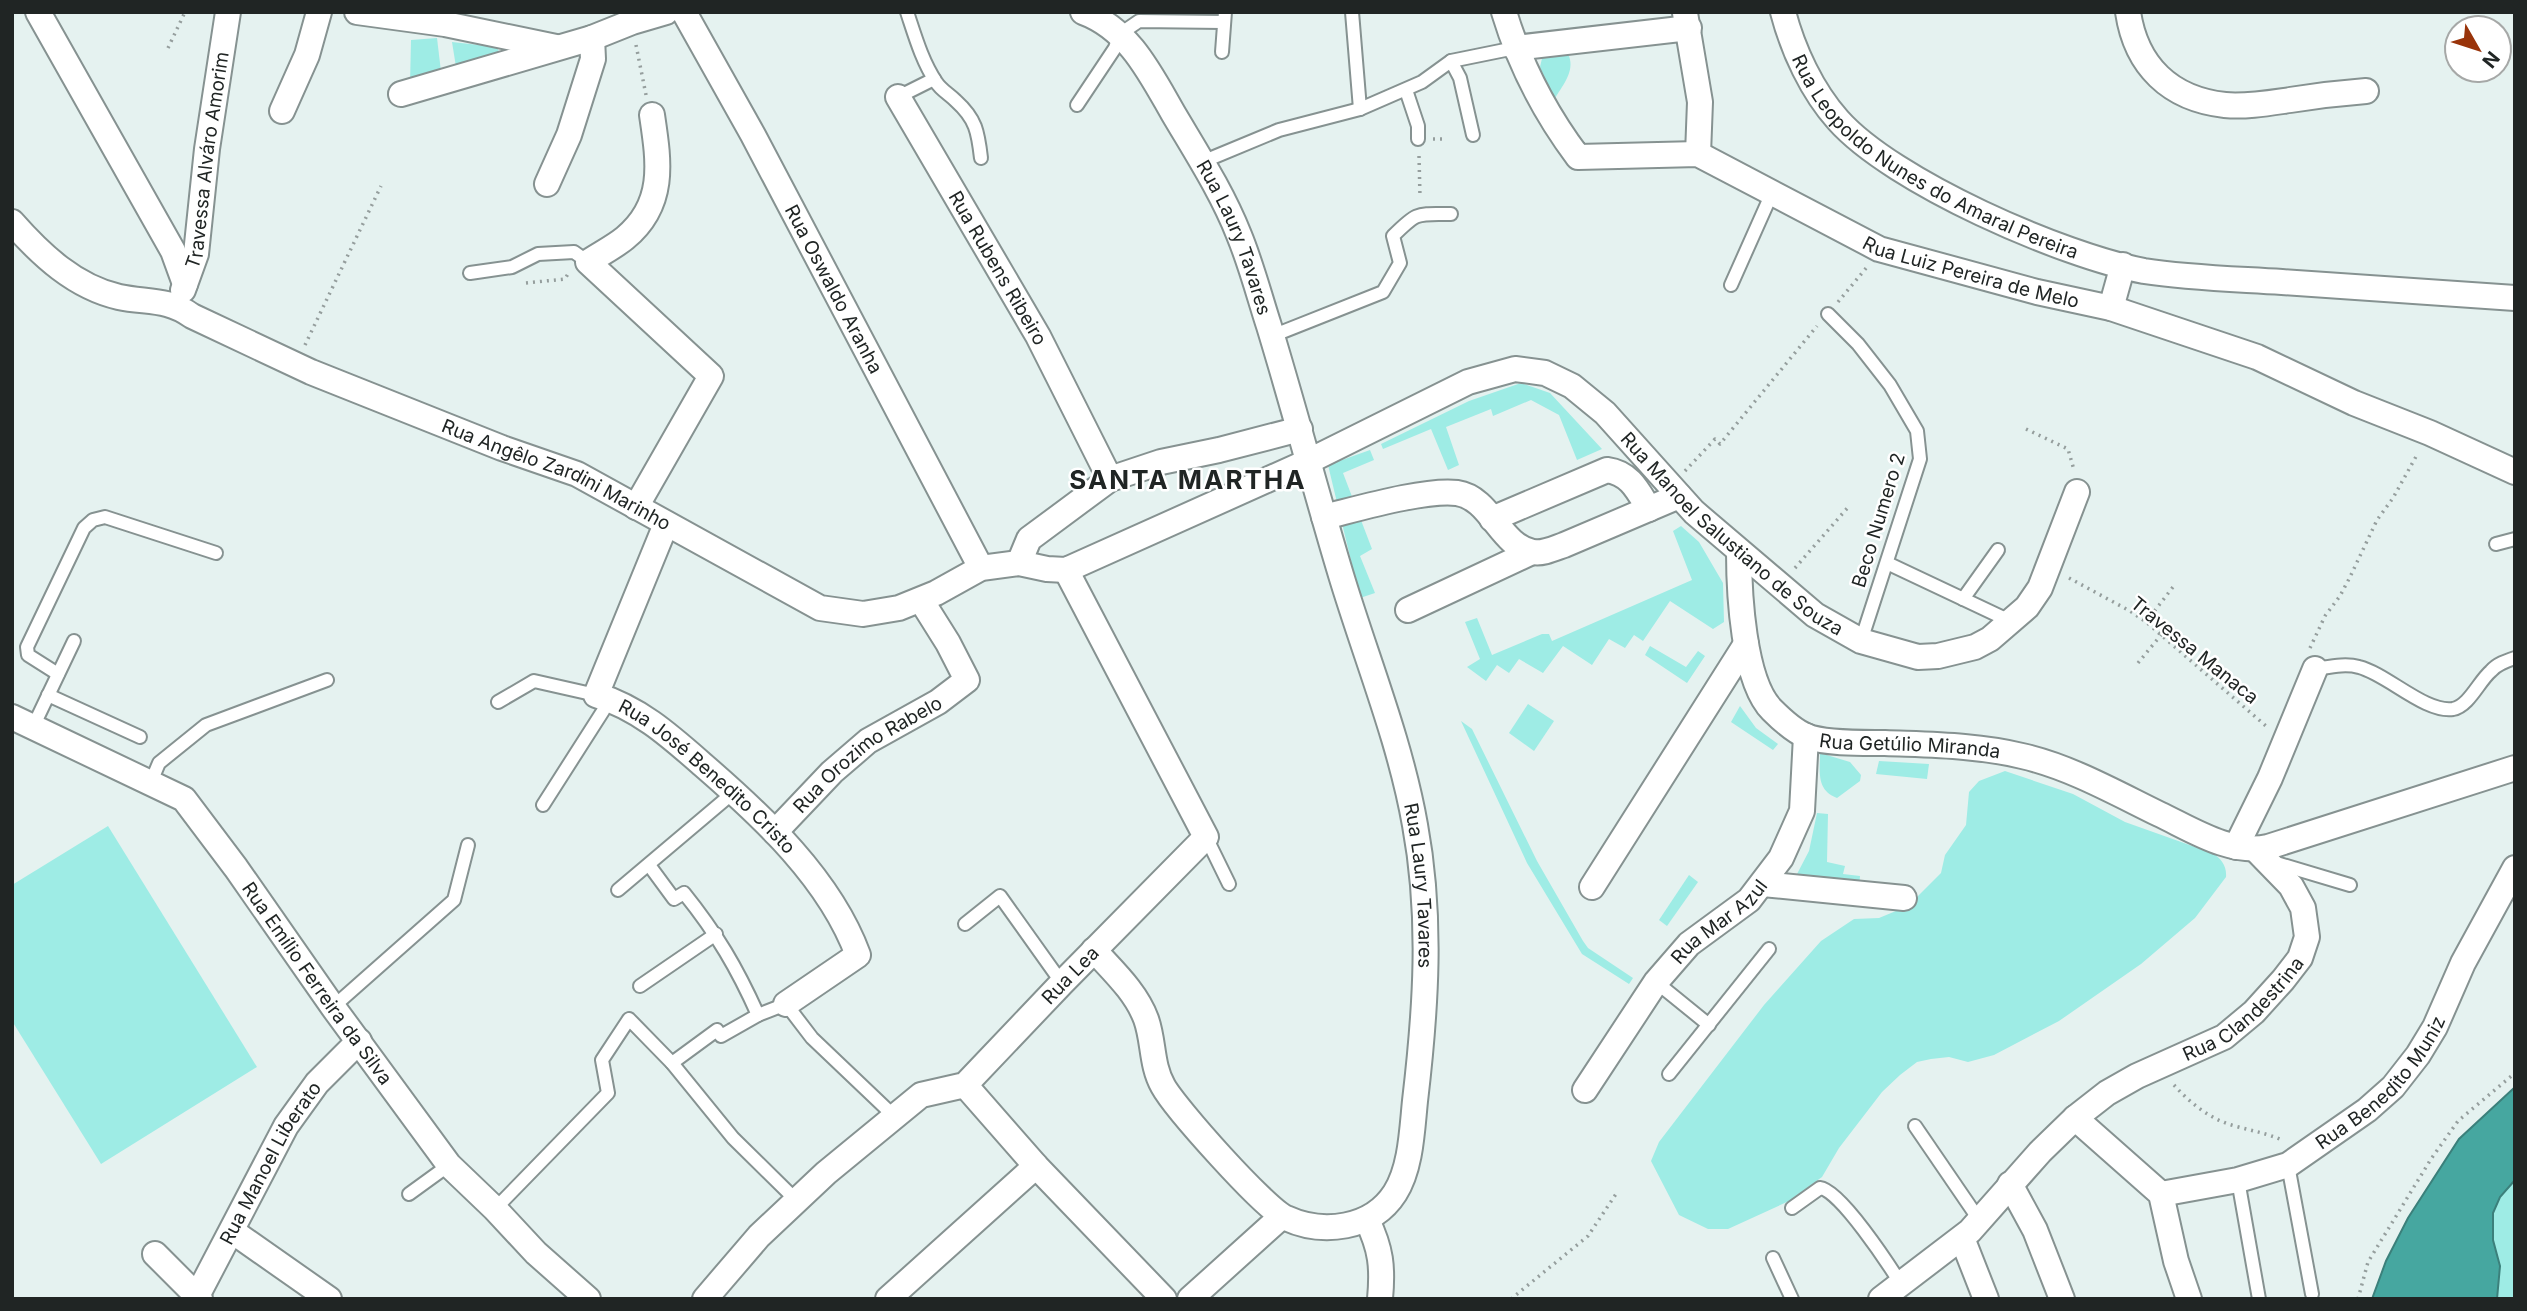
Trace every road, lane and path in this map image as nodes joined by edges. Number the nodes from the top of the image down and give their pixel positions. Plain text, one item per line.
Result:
1 (38, 12) edge
2 (185, 12) edge
3 (229, 12) edge
4 (319, 12) edge
5 (357, 12) edge
6 (666, 12) edge
7 (684, 12) edge
8 (907, 12) edge
9 (1352, 12) edge
10 (1504, 12) edge
11 (1783, 12) edge
12 (2127, 12) edge
13 (1094, 14) edge
14 (1224, 17) edge
15 (1687, 20) edge
16 (632, 22) junction
17 (1120, 34) junction
18 (592, 38) junction
19 (168, 48) dead end
20 (560, 48) junction
21 (1515, 48) junction
22 (1222, 52) dead end
23 (1451, 61) junction
24 (934, 79) junction
25 (1406, 90) junction
26 (2366, 91) dead end
27 (401, 94) dead end
28 (898, 97) joint
29 (1077, 105) dead end
30 (1360, 109) junction
31 (282, 111) dead end
32 (652, 115) joint
33 (1473, 135) dead end
34 (1418, 139) dead end
35 (1698, 154) junction
36 (981, 158) dead end
37 (1202, 162) junction
38 (1420, 176) dead end
39 (547, 184) dead end
40 (382, 186) dead end
41 (1772, 193) junction
42 (1419, 213) junction
43 (1451, 214) dead end
44 (12, 222) edge
45 (1879, 249) junction
46 (584, 259) junction
47 (2123, 265) junction
48 (470, 273) dead end
49 (526, 283) dead end
50 (1731, 285) dead end
51 (181, 295) junction
52 (2515, 298) edge
53 (2111, 308) junction
54 (1828, 314) junction
55 (1272, 336) junction
56 (296, 366) junction
57 (1300, 429) junction
58 (2026, 429) dead end
59 (2430, 433) junction
60 (1307, 462) junction
61 (2515, 472) edge
62 (1110, 479) junction
63 (1675, 492) junction
64 (2077, 492) joint
65 (1850, 505) dead end
66 (636, 507) junction
67 (1649, 509) junction
68 (1324, 517) junction
69 (1492, 519) junction
70 (667, 524) junction
71 (2515, 539) edge
72 (2496, 544) dead end
73 (1998, 550) dead end
74 (1532, 552) junction
75 (1739, 552) junction
76 (216, 553) dead end
77 (1019, 563) junction
78 (1887, 563) junction
79 (2048, 565) junction
80 (981, 568) junction
81 (1066, 570) junction
82 (1780, 586) junction
83 (2173, 587) dead end
84 (928, 597) junction
85 (1963, 599) junction
86 (1408, 610) dead end
87 (2012, 622) junction
88 (2146, 622) junction
89 (2161, 635) junction
90 (74, 641) dead end
91 (1861, 641) junction
92 (1746, 644) junction
93 (2515, 658) edge
94 (2138, 663) dead end
95 (2315, 669) junction
96 (58, 674) junction
97 (327, 680) dead end
98 (48, 695) junction
99 (602, 697) junction
100 (498, 702) dead end
101 (23, 722) edge
102 (1807, 736) junction
103 (140, 737) dead end
104 (2284, 742) junction
105 (2515, 768) edge
106 (151, 782) junction
107 (734, 792) junction
108 (543, 806) dead end
109 (775, 832) junction
110 (1206, 837) junction
111 (468, 845) dead end
112 (2254, 852) junction
113 (649, 865) junction
114 (2515, 868) edge
115 (1229, 884) dead end
116 (1763, 884) junction
117 (2350, 885) dead end
118 (1592, 887) dead end
119 (618, 890) dead end
120 (1904, 898) dead end
121 (965, 924) dead end
122 (716, 934) junction
123 (1769, 949) dead end
124 (1094, 950) junction
125 (1656, 982) junction
126 (1062, 983) junction
127 (640, 986) dead end
128 (786, 1004) junction
129 (332, 1007) junction
130 (758, 1015) junction
131 (1709, 1025) junction
132 (359, 1041) junction
133 (672, 1063) junction
134 (2160, 1068) junction
135 (2515, 1073) edge
136 (1669, 1074) dead end
137 (965, 1085) junction
138 (1586, 1090) dead end
139 (895, 1117) junction
140 (2075, 1118) junction
141 (1914, 1126) dead end
142 (2294, 1160) junction
143 (449, 1165) junction
144 (1035, 1166) junction
145 (2238, 1180) junction
146 (2010, 1184) junction
147 (409, 1194) dead end
148 (1616, 1194) dead end
149 (2161, 1194) junction
150 (796, 1200) junction
151 (1792, 1208) dead end
152 (495, 1209) junction
153 (1281, 1217) junction
154 (1367, 1220) junction
155 (1980, 1221) junction
156 (232, 1230) junction
157 (1962, 1238) junction
158 (155, 1254) dead end
159 (1773, 1258) dead end
160 (1891, 1291) edge
161 (2312, 1294) dead end
162 (198, 1297) edge
163 (329, 1299) edge
164 (588, 1299) edge
165 (705, 1299) edge
166 (888, 1299) edge
167 (1164, 1299) edge
168 (1190, 1299) edge
169 (1380, 1299) edge
170 (1511, 1299) edge
171 (1793, 1299) edge
172 (1986, 1299) edge
173 (2062, 1299) edge
174 (2189, 1299) edge
175 (2259, 1299) edge
176 (2358, 1299) edge

1 - 51 street
2 - 19 path
3 - 51 street, Travessa Alváro Amorim
4 - 31 street
5 - 20 street
6 - 16 street
7 - 80 street, Rua Oswaldo Aranha
8 - 24 lane
9 - 30 lane
10 - 21 street, Rua Luiz Pereira de Melo
11 - 47 street, Rua Leopoldo Nunes do Amaral Pereira
12 - 26 street
13 - 17 street, Rua Laury Tavares
14 - 17 lane
14 - 22 lane
15 - 21 street
15 - 35 street
16 - 18 street
16 - 32 path
17 - 29 lane
17 - 37 street, Rua Laury Tavares
18 - 20 street
18 - 39 street
20 - 27 street
21 - 23 lane
21 - 35 street, Rua Luiz Pereira de Melo
23 - 25 lane
23 - 33 lane
24 - 28 lane, Rua Rubens Ribeiro
24 - 36 lane
25 - 30 lane
25 - 34 lane
28 - 62 street, Rua Rubens Ribeiro
30 - 37 lane
32 - 46 street
35 - 41 street, Rua Luiz Pereira de Melo
37 - 55 street, Rua Laury Tavares
38 - 42 path
40 - 56 path
41 - 45 street, Rua Luiz Pereira de Melo
41 - 50 lane
42 - 43 lane
42 - 55 lane
44 - 51 street
45 - 53 street, Rua Luiz Pereira de Melo
45 - 54 path
46 - 48 lane
46 - 49 path
46 - 66 street
47 - 52 street, Rua Leopoldo Nunes do Amaral Pereira
47 - 53 street
51 - 56 street, Rua Angêlo Zardini Marinho
53 - 59 street, Rua Luiz Pereira de Melo
54 - 63 path
54 - 78 lane, Beco Numero 2
55 - 57 street, Rua Laury Tavares
56 - 66 street, Rua Angêlo Zardini Marinho
57 - 60 street, Rua Laury Tavares
57 - 62 street
58 - 64 path
59 - 61 street, Rua Luiz Pereira de Melo
59 - 95 path
60 - 63 street, Rua Manoel Salustiano de Souza
60 - 68 street, Rua Laury Tavares
60 - 81 street
62 - 77 street
63 - 67 street
63 - 75 street, Rua Manoel Salustiano de Souza
64 - 79 street, Rua Manoel Salustiano de Souza
65 - 82 path
66 - 70 street, Rua Angêlo Zardini Marinho
67 - 69 street
67 - 74 street
68 - 69 street
68 - 154 street, Rua Laury Tavares
69 - 74 street
70 - 84 street, Rua Angêlo Zardini Marinho
70 - 99 street, Rua José Benedito Cristo
71 - 72 lane
73 - 85 lane
74 - 86 street
75 - 82 street, Rua Manoel Salustiano de Souza
75 - 92 street, Rua Getúlio Miranda
76 - 96 lane
77 - 80 street
77 - 81 street
78 - 85 lane
78 - 91 lane, Beco Numero 2
79 - 87 street, Rua Manoel Salustiano de Souza
79 - 88 path, Travessa Manaca
80 - 84 street, Rua Angêlo Zardini Marinho
81 - 110 street
82 - 91 street, Rua Manoel Salustiano de Souza
83 - 88 path
84 - 109 street, Rua Orozimo Rabelo
85 - 87 lane
87 - 91 street, Rua Manoel Salustiano de Souza
88 - 89 path, Travessa Manaca
89 - 94 path
89 - 104 path, Travessa Manaca
90 - 96 lane
92 - 102 street, Rua Getúlio Miranda
92 - 118 street
93 - 95 lane
95 - 104 street
96 - 98 lane
97 - 106 lane
98 - 101 lane
98 - 103 lane
99 - 100 lane
99 - 107 street, Rua José Benedito Cristo
99 - 108 lane
101 - 106 street, Rua Emílio Ferreira da Silva
102 - 112 street, Rua Getúlio Miranda
102 - 116 street, Rua Mar Azul
104 - 112 street
105 - 112 street
106 - 129 street, Rua Emílio Ferreira da Silva
107 - 109 street, Rua José Benedito Cristo
107 - 113 lane
109 - 128 street, Rua José Benedito Cristo
110 - 115 lane
110 - 124 street, Rua Lea
111 - 129 lane
112 - 117 lane
112 - 134 street, Rua Clandestrina
113 - 119 lane
113 - 122 lane
114 - 142 street, Rua Benedito Muniz
116 - 120 street
116 - 125 street, Rua Mar Azul
121 - 126 lane
122 - 127 lane
122 - 130 lane
123 - 131 lane
124 - 126 street, Rua Lea
124 - 153 street
125 - 131 lane
125 - 138 street, Rua Mar Azul
126 - 137 street, Rua Lea
128 - 130 lane
128 - 139 lane
129 - 132 street, Rua Emílio Ferreira da Silva
130 - 133 lane
131 - 136 lane
132 - 143 street, Rua Emílio Ferreira da Silva
132 - 156 street, Rua Manoel Liberato
133 - 150 lane
133 - 152 lane
134 - 140 street, Rua Clandestrina
134 - 142 path
135 - 176 path
137 - 139 street
137 - 144 street
139 - 150 street
140 - 146 street
140 - 149 street
141 - 155 lane
142 - 145 street, Rua Benedito Muniz
142 - 161 lane
143 - 147 lane
143 - 152 street, Rua Emílio Ferreira da Silva
144 - 166 street
144 - 167 street
145 - 149 street, Rua Benedito Muniz
145 - 175 lane
146 - 155 street
146 - 173 street
148 - 170 path
149 - 174 street
150 - 165 street
151 - 160 lane
152 - 164 street, Rua Emílio Ferreira da Silva
153 - 154 street
153 - 168 street
154 - 169 street
155 - 157 street
156 - 162 street, Rua Manoel Liberato
156 - 163 street
157 - 160 street
157 - 172 street
158 - 162 street, Rua Manoel Liberato
159 - 171 lane

